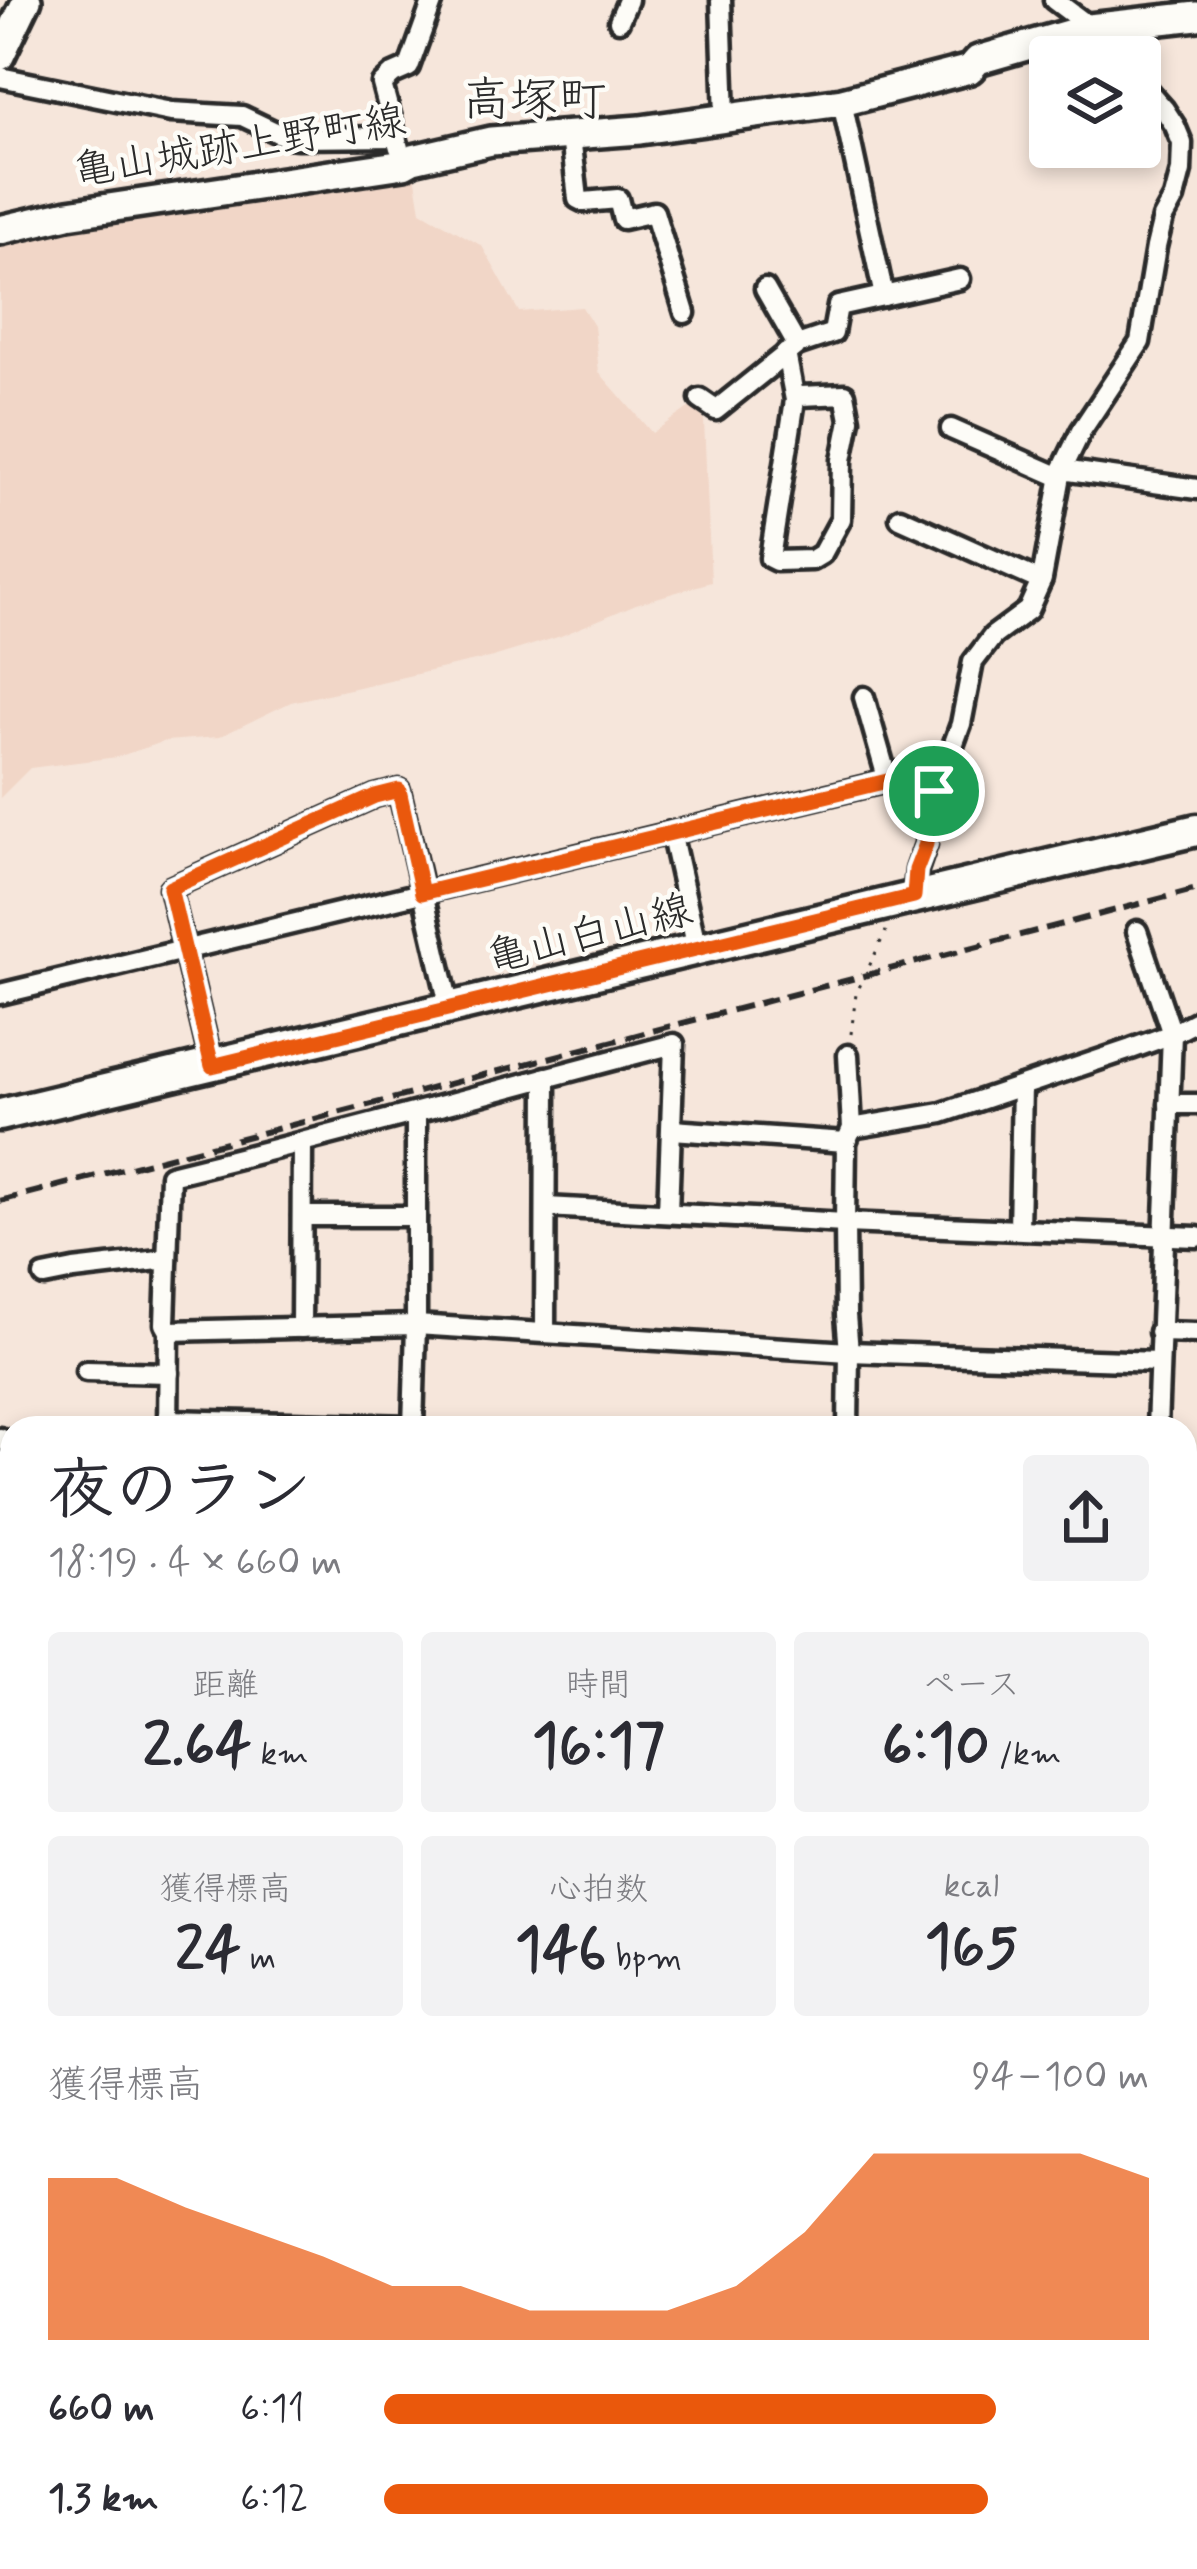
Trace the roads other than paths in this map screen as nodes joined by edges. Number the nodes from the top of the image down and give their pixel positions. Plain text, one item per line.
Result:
1 (26, 0) edge
2 (433, 0) edge
3 (628, 0) edge
4 (721, 0) edge
5 (1054, 0) edge
6 (1197, 16) edge
7 (619, 21) dead end
8 (1089, 28) junction
9 (1101, 36) edge
10 (0, 56) edge
11 (0, 77) edge
12 (842, 102) junction
13 (1161, 108) edge
14 (725, 117) junction
15 (572, 136) junction
16 (400, 151) junction
17 (0, 230) edge
18 (960, 279) dead end
19 (765, 289) dead end
20 (884, 296) junction
21 (685, 313) dead end
22 (791, 349) junction
23 (700, 399) dead end
24 (795, 400) junction
25 (951, 428) dead end
26 (1061, 474) junction
27 (1197, 489) edge
28 (900, 518) dead end
29 (1041, 581) junction
30 (864, 698) dead end
31 (888, 781) junction
32 (934, 791) junction
33 (1197, 830) edge
34 (671, 832) junction
35 (422, 893) junction
36 (914, 896) junction
37 (1137, 931) dead end
38 (697, 949) junction
39 (187, 950) junction
40 (0, 994) edge
41 (450, 1009) junction
42 (1197, 1021) edge
43 (1172, 1034) junction
44 (848, 1055) road end
45 (212, 1066) junction
46 (547, 1077) junction
47 (1022, 1086) junction
48 (1169, 1104) junction
49 (1197, 1104) edge
50 (416, 1113) junction
51 (0, 1115) edge
52 (672, 1130) junction
53 (849, 1135) junction
54 (302, 1143) junction
55 (547, 1207) junction
56 (668, 1212) junction
57 (302, 1216) junction
58 (416, 1216) junction
59 (845, 1223) junction
60 (1019, 1229) junction
61 (1163, 1236) junction
62 (1197, 1237) edge
63 (167, 1258) junction
64 (44, 1276) dead end
65 (416, 1325) junction
66 (301, 1328) junction
67 (169, 1331) junction
68 (544, 1332) junction
69 (1159, 1332) junction
70 (1197, 1334) edge
71 (849, 1352) junction
72 (1158, 1363) junction
73 (86, 1371) dead end
74 (169, 1373) junction
75 (168, 1416) edge
76 (413, 1416) edge
77 (848, 1416) edge
78 (1156, 1416) edge

1 - 10 main road
2 - 16 street
3 - 7 street
4 - 14 street
5 - 8 street
6 - 8 main road, 亀山城跡上野町線
8 - 9 street
8 - 12 main road, 亀山城跡上野町線
11 - 16 street
12 - 14 main road, 亀山城跡上野町線
12 - 20 street
13 - 26 street
14 - 15 main road, 亀山城跡上野町線
15 - 16 main road, 亀山城跡上野町線
15 - 21 street
16 - 17 main road, 亀山城跡上野町線
18 - 20 street
19 - 22 street
20 - 22 street
22 - 23 street
22 - 24 street
24 - 24 street
25 - 26 street
26 - 27 street
26 - 29 street
28 - 29 street
29 - 32 street
30 - 31 street
31 - 32 street
31 - 34 street
32 - 36 street
33 - 36 main road, 亀山白山線
34 - 35 street
34 - 38 street
35 - 39 street
35 - 39 street
35 - 41 street
36 - 38 main road, 亀山白山線
37 - 43 street
38 - 41 main road, 亀山白山線
39 - 40 street
39 - 45 street
41 - 45 main road, 亀山白山線
42 - 43 street
43 - 47 street
43 - 48 street
44 - 53 street
45 - 51 main road, 亀山白山線
46 - 50 street
46 - 52 street
46 - 55 street
47 - 53 street
47 - 60 street
48 - 49 street
48 - 61 street
50 - 54 street
50 - 58 street
52 - 53 street
52 - 56 street
53 - 59 street
54 - 57 street
54 - 63 street
55 - 56 street
55 - 68 street
56 - 59 street
57 - 58 street
57 - 66 street
58 - 65 street
59 - 60 street
59 - 71 street
60 - 61 street
61 - 62 street
61 - 69 street
63 - 64 street
63 - 67 street
65 - 66 street
65 - 68 street
65 - 76 street
66 - 67 street
67 - 74 street
68 - 71 street
69 - 70 street
69 - 72 street
71 - 72 street
71 - 77 street
72 - 78 street
73 - 74 street
74 - 75 street

